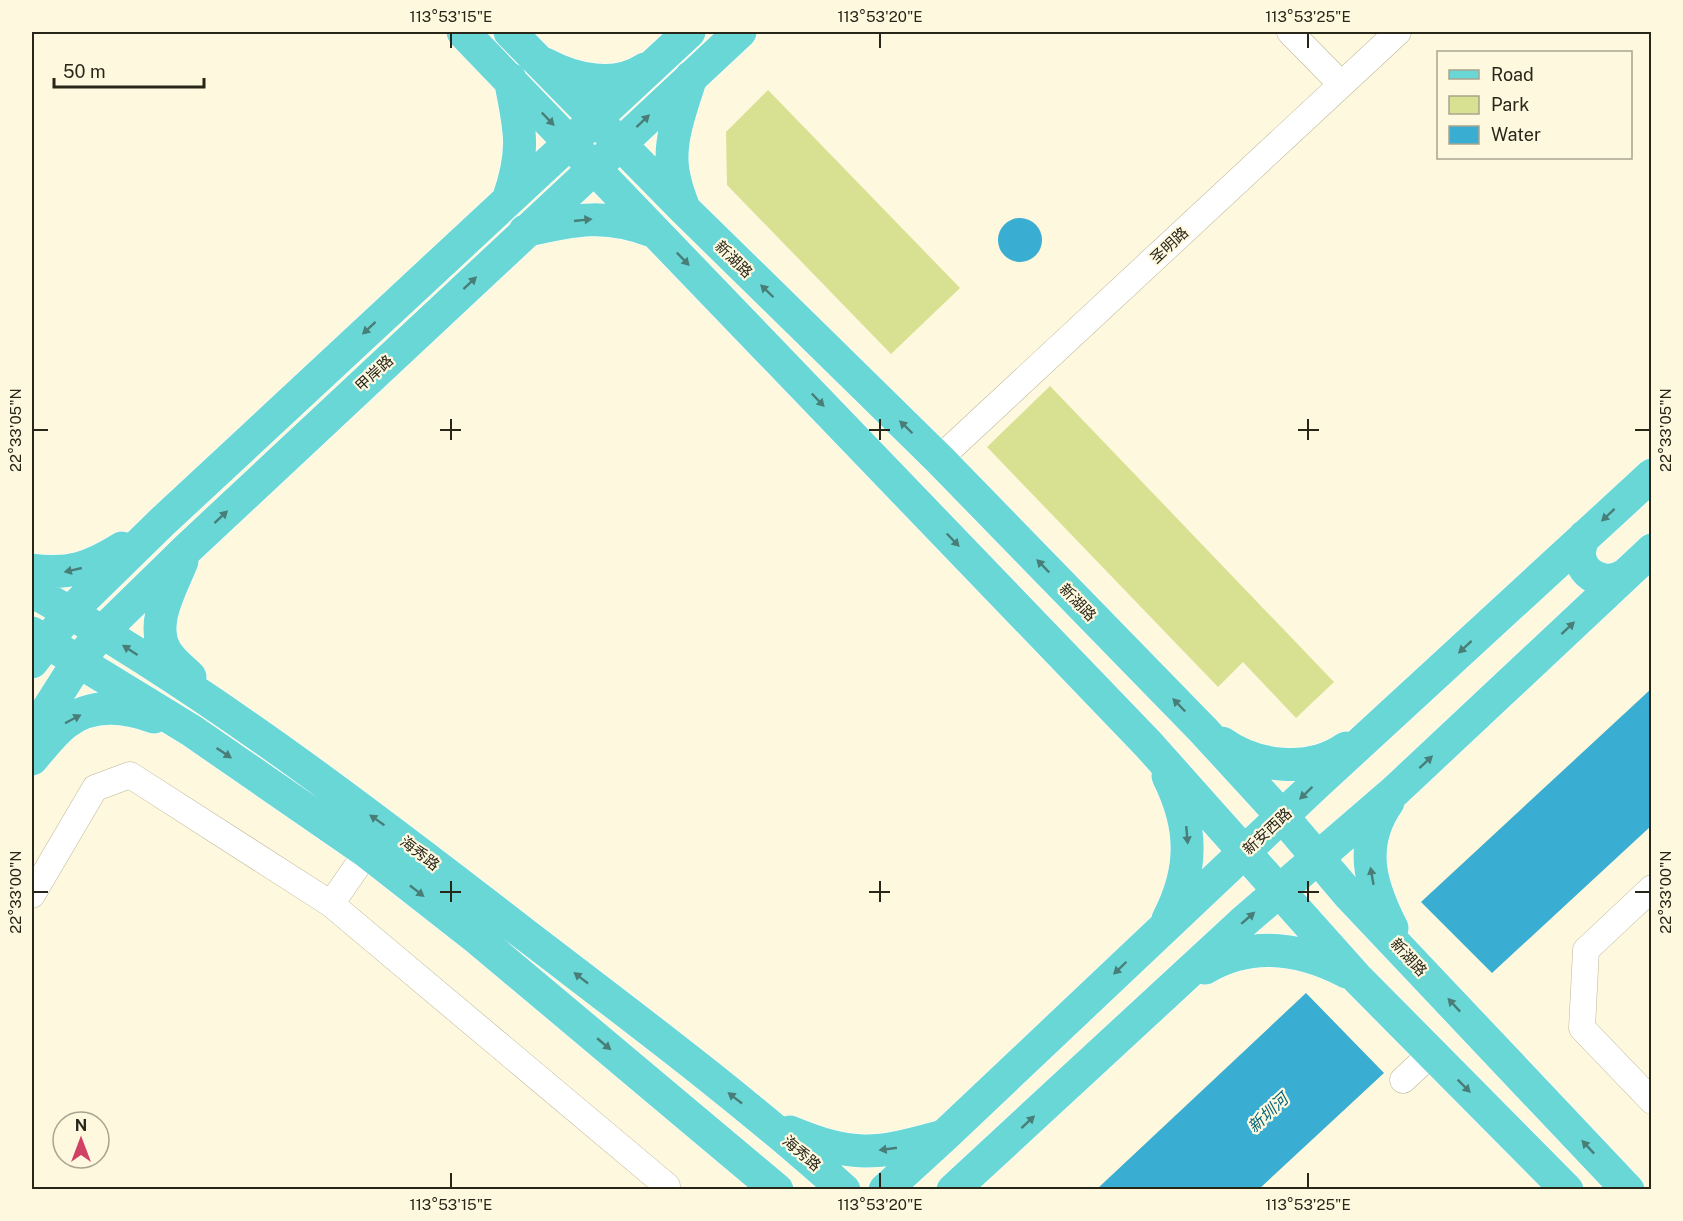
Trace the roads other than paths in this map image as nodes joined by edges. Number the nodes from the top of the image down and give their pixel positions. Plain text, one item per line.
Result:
1 (463, 32) edge
2 (510, 32) edge
3 (689, 32) edge
4 (740, 32) edge
5 (1290, 32) edge
6 (1398, 32) edge
7 (538, 60) junction
8 (656, 62) junction
9 (691, 77) junction
10 (510, 79) junction
11 (1341, 84) junction
12 (595, 119) junction
13 (570, 141) junction
14 (619, 143) junction
15 (594, 167) junction
16 (508, 200) junction
17 (684, 209) junction
18 (525, 231) junction
19 (658, 233) junction
20 (398, 302) junction
21 (425, 325) junction
22 (939, 459) junction
23 (1652, 475) edge
24 (161, 523) junction
25 (1585, 536) junction
26 (187, 549) junction
27 (1652, 550) edge
28 (32, 570) edge
29 (1625, 575) junction
30 (32, 591) edge
31 (70, 612) junction
32 (102, 632) junction
33 (36, 646) edge
34 (78, 662) junction
35 (231, 716) junction
36 (1384, 721) junction
37 (1203, 730) junction
38 (192, 731) junction
39 (32, 734) edge
40 (1149, 744) junction
41 (32, 759) edge
42 (1395, 791) junction
43 (1282, 816) junction
44 (1245, 851) junction
45 (367, 852) junction
46 (1318, 857) junction
47 (1652, 888) edge
48 (1280, 890) junction
49 (32, 895) edge
50 (331, 904) junction
51 (1163, 927) junction
52 (1402, 949) junction
53 (1356, 977) junction
54 (1176, 986) junction
55 (1432, 1053) junction
56 (1403, 1080) dead end
57 (1652, 1101) edge
58 (766, 1122) junction
59 (710, 1132) junction
60 (945, 1135) junction
61 (998, 1148) junction
62 (667, 1190) edge
63 (743, 1190) edge
64 (777, 1190) edge
65 (844, 1190) edge
66 (885, 1190) edge
67 (953, 1190) edge
68 (977, 1190) edge
69 (1567, 1190) edge
70 (1628, 1190) edge

1 - 10 main road
2 - 7 main road, 新湖路
3 - 8 main road
4 - 9 main road, 甲岸路
5 - 11 street
6 - 11 street, 圣明路
7 - 8 main road
7 - 12 main road, 新湖路
8 - 12 main road
14 -> 9 main road, 甲岸路
9 - 17 main road
10 -> 13 main road
10 - 16 main road
11 - 22 street, 圣明路
12 - 13 main road
12 - 14 main road, 新湖路
13 - 15 main road
13 - 16 main road
14 - 15 main road, 甲岸路
14 - 17 main road, 新湖路
15 - 18 main road, 甲岸路
15 - 19 main road
16 - 20 main road
22 -> 17 main road, 新湖路
18 -> 19 main road
21 -> 18 main road, 甲岸路
19 -> 40 main road
20 - 21 main road
20 -> 24 main road
26 -> 21 main road, 甲岸路
37 -> 22 main road, 新湖路
23 -> 25 main road, 新安西路
24 -> 28 main road
24 - 31 main road
25 - 29 main road
25 -> 36 main road, 新安西路
26 - 32 main road, 甲岸路
26 - 35 main road
27 - 29 main road
42 -> 29 main road
30 - 31 main road, 海秀路
31 - 32 main road, 海秀路
31 - 33 main road
32 - 34 main road, 甲岸路
35 -> 32 main road, 海秀路
33 - 34 main road
34 - 38 main road
34 - 39 main road, 甲岸路
58 -> 35 main road, 海秀路
36 - 37 main road
36 -> 43 main road, 新安西路
37 - 43 main road, 新湖路
41 -> 38 main road
38 -> 45 main road
40 - 44 main road
40 -> 51 main road
42 - 46 main road
52 -> 42 main road
43 - 44 main road, 新安西路
43 - 46 main road, 新湖路
44 - 48 main road
44 - 51 main road, 新安西路
45 - 50 street
45 -> 59 main road
46 - 48 main road
46 - 52 main road, 新湖路
47 - 57 street
48 - 53 main road
54 -> 48 main road
49 - 50 street
50 - 62 street
51 -> 60 main road, 新安西路
70 -> 52 main road, 新湖路
53 - 54 main road
53 - 55 main road
61 -> 54 main road
55 - 56 street
55 -> 69 main road
60 -> 58 main road
58 - 65 main road, 海秀路
59 - 63 main road
59 - 64 main road
60 - 66 main road, 新安西路
61 - 67 main road
61 - 68 main road

